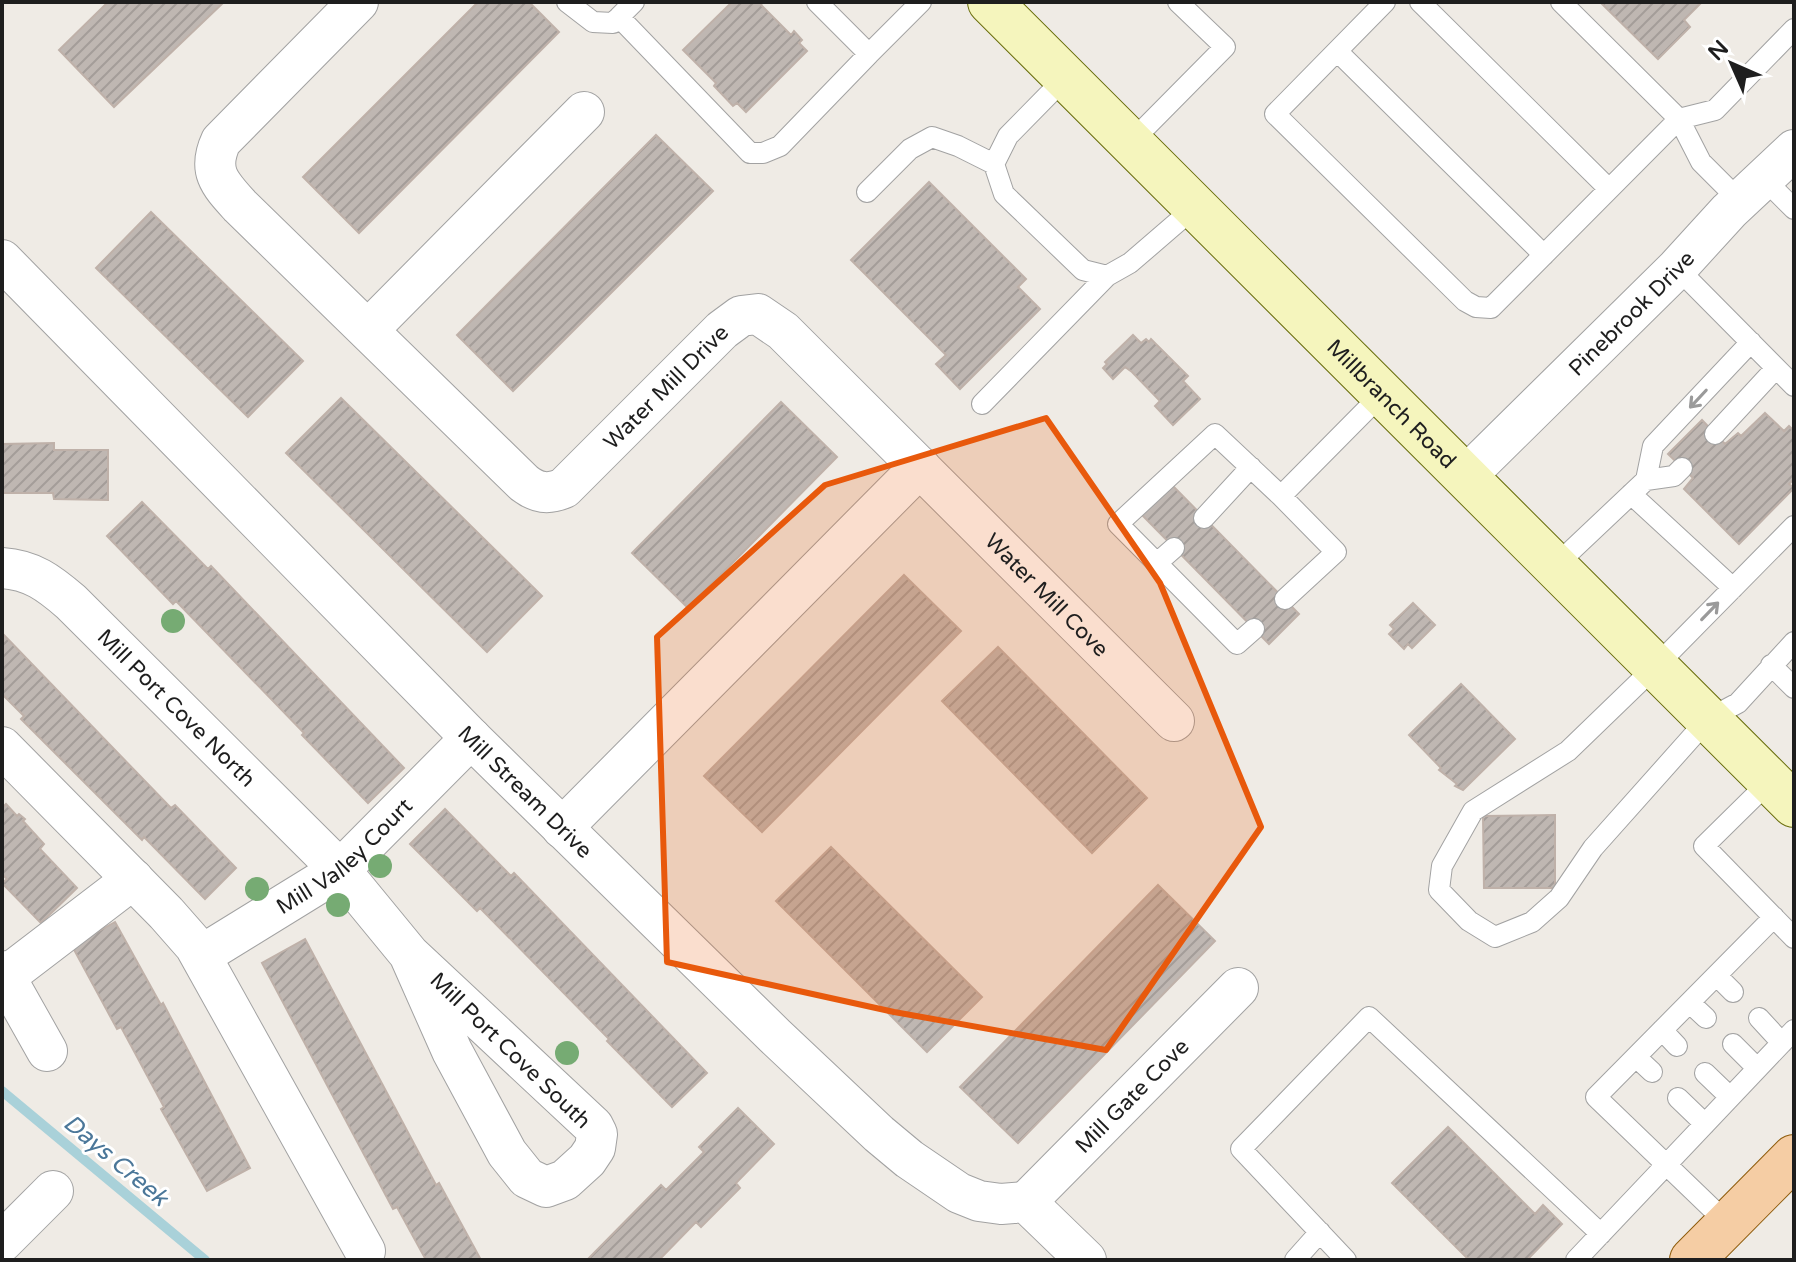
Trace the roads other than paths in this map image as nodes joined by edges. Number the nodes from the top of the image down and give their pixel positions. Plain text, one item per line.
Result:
1 (358, 2) edge
2 (567, 2) edge
3 (634, 2) edge
4 (817, 2) edge
5 (921, 2) edge
6 (990, 2) edge
7 (1178, 2) edge
8 (1420, 2) edge
9 (1561, 2) edge
10 (1382, 3) edge
11 (619, 17) junction
12 (1794, 29) edge
13 (1337, 51) junction
14 (869, 54) junction
15 (1066, 77) junction
16 (584, 112) dead end
17 (1679, 119) junction
18 (1131, 142) junction
19 (1794, 150) edge
20 (994, 164) junction
21 (1609, 189) junction
22 (1752, 190) junction
23 (867, 192) dead end
24 (1195, 207) junction
25 (1794, 209) edge
26 (1544, 255) junction
27 (2, 260) edge
28 (1677, 268) junction
29 (1107, 276) junction
30 (368, 330) junction
31 (1751, 342) junction
32 (1776, 368) junction
33 (1794, 386) edge
34 (1383, 393) junction
35 (982, 404) dead end
36 (1715, 434) dead end
37 (920, 467) junction
38 (1251, 467) junction
39 (1682, 468) dead end
40 (1466, 476) junction
41 (1638, 487) junction
42 (1281, 496) junction
43 (1204, 518) dead end
44 (1794, 526) edge
45 (1174, 548) dead end
46 (1157, 563) junction
47 (1555, 566) junction
48 (2, 568) edge
49 (1733, 588) junction
50 (1285, 599) dead end
51 (1254, 629) dead end
52 (1794, 642) edge
53 (1771, 665) junction
54 (1656, 666) junction
55 (1794, 688) edge
56 (1708, 719) junction
57 (1174, 721) dead end
58 (471, 738) junction
59 (2, 747) edge
60 (1782, 793) edge
61 (562, 828) junction
62 (340, 870) junction
63 (133, 879) junction
64 (1774, 917) junction
65 (1794, 938) edge
66 (409, 954) junction
67 (202, 955) junction
68 (4, 974) edge
69 (1717, 976) junction
70 (1238, 988) dead end
71 (1733, 992) dead end
72 (1690, 1003) junction
73 (1706, 1018) dead end
74 (1759, 1018) dead end
75 (1662, 1030) junction
76 (1788, 1036) edge
77 (1733, 1044) dead end
78 (1677, 1046) dead end
79 (47, 1051) dead end
80 (1636, 1057) junction
81 (1757, 1068) junction
82 (1652, 1072) dead end
83 (1705, 1073) dead end
84 (1730, 1097) junction
85 (1678, 1098) dead end
86 (1705, 1124) junction
87 (1794, 1157) edge
88 (1666, 1164) junction
89 (53, 1191) dead end
90 (1026, 1202) junction
91 (1728, 1224) junction
92 (1320, 1232) junction
93 (1601, 1234) junction
94 (2, 1242) edge
95 (365, 1251) dead end
96 (1086, 1260) edge
97 (1295, 1260) edge
98 (1346, 1260) edge
99 (1576, 1260) edge
100 (1692, 1260) edge

1 - 30 street, Water Mill Drive
2 - 11 lane
3 - 11 lane
4 - 14 lane
5 - 14 lane
6 - 15 main road, Millbranch Road
7 - 18 lane
8 - 21 lane
9 - 17 lane
10 - 13 lane
11 - 14 lane
12 - 17 lane
13 - 26 lane
13 - 26 lane
15 - 18 main road, Millbranch Road
15 - 20 lane
16 - 30 street
17 - 21 lane
17 - 22 lane
18 - 24 main road, Millbranch Road
19 - 22 street, Pinebrook Drive
20 - 23 lane
20 - 29 lane
21 - 26 lane
22 - 25 lane
22 - 28 street, Pinebrook Drive
24 - 29 lane
24 - 34 main road, Millbranch Road
27 - 58 street, Mill Stream Drive
28 - 31 lane
28 - 40 street, Pinebrook Drive
29 - 35 lane
30 - 37 street, Water Mill Drive
31 - 32 lane
31 -> 41 lane
32 - 33 lane
32 - 36 lane
34 - 40 main road, Millbranch Road
34 - 42 lane
37 - 57 street, Water Mill Cove
37 - 61 street
38 - 42 lane
38 - 43 lane
38 - 46 lane
39 - 41 lane
40 - 47 main road, Millbranch Road
41 - 47 lane
41 - 49 lane
42 - 50 lane
44 - 49 lane
45 - 46 lane
46 - 51 lane
47 - 54 main road, Millbranch Road
48 - 62 street, Mill Port Cove North
54 -> 49 lane
52 - 53 lane
53 - 55 lane
53 - 56 lane
54 - 56 main road, Millbranch Road
54 - 56 lane
56 - 60 main road, Millbranch Road
58 - 61 street, Mill Stream Drive
58 - 62 street, Mill Valley Court
59 - 63 street
60 - 64 lane
61 - 90 street, Mill Stream Drive
62 - 66 street, Mill Port Cove South
62 - 67 street, Mill Valley Court
63 - 67 street
63 - 68 street
64 - 65 lane
64 - 69 lane
66 - 66 street, Mill Port Cove South
67 - 95 street
68 - 79 street
69 - 71 lane
69 - 72 lane
70 - 90 street, Mill Gate Cove
72 - 73 lane
72 - 75 lane
74 - 76 lane
75 - 78 lane
75 - 80 lane
76 - 81 lane
77 - 81 lane
80 - 82 lane
80 - 88 lane
81 - 84 lane
83 - 84 lane
84 - 86 lane
85 - 86 lane
86 - 88 lane
87 - 91 main road
88 - 91 lane
88 - 93 lane
89 - 94 street
90 - 96 street
91 - 100 main road
92 - 93 lane
92 - 97 lane
92 - 98 lane
93 - 99 lane

